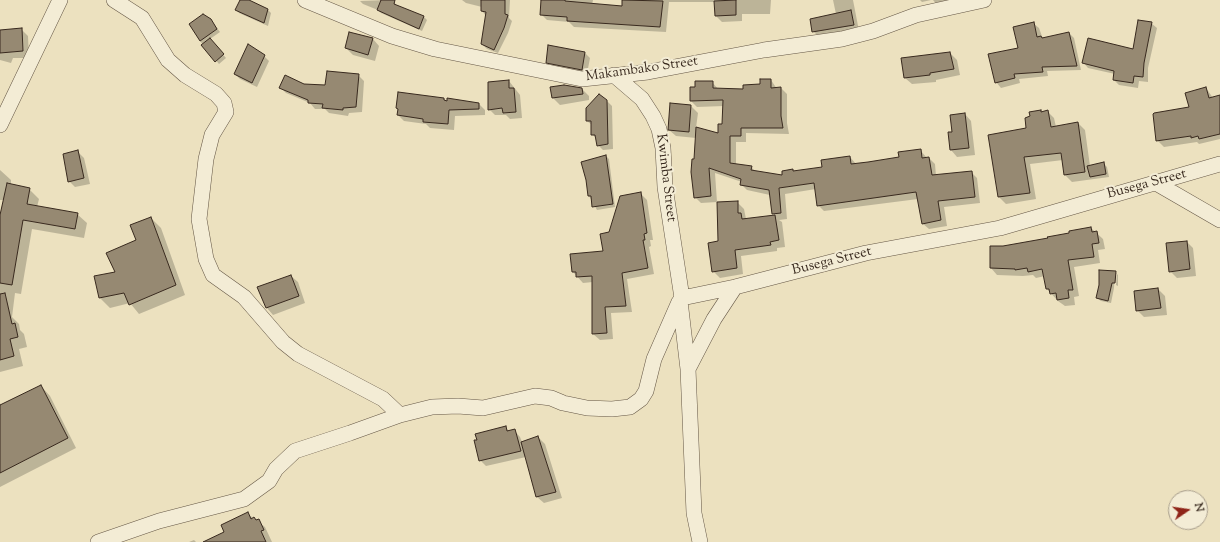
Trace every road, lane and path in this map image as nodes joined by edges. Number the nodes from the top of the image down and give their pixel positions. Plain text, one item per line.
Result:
1 (60, 0) edge
2 (114, 0) edge
3 (305, 0) edge
4 (984, 0) edge
5 (614, 75) junction
6 (0, 125) edge
7 (1220, 164) edge
8 (1156, 183) junction
9 (1220, 220) edge
10 (735, 287) junction
11 (681, 300) junction
12 (688, 369) junction
13 (400, 415) junction
14 (98, 542) edge
15 (700, 542) edge

1 - 6 street
2 - 13 street
3 - 5 street, Makambako Street
4 - 5 street, Makambako Street
5 - 11 street, Kwimba Street
7 - 8 street, Busega Street
8 - 9 street
8 - 10 street, Busega Street
10 - 11 street, Busega Street
10 - 12 street
11 - 12 street
11 - 13 street
12 - 15 street
13 - 14 street

